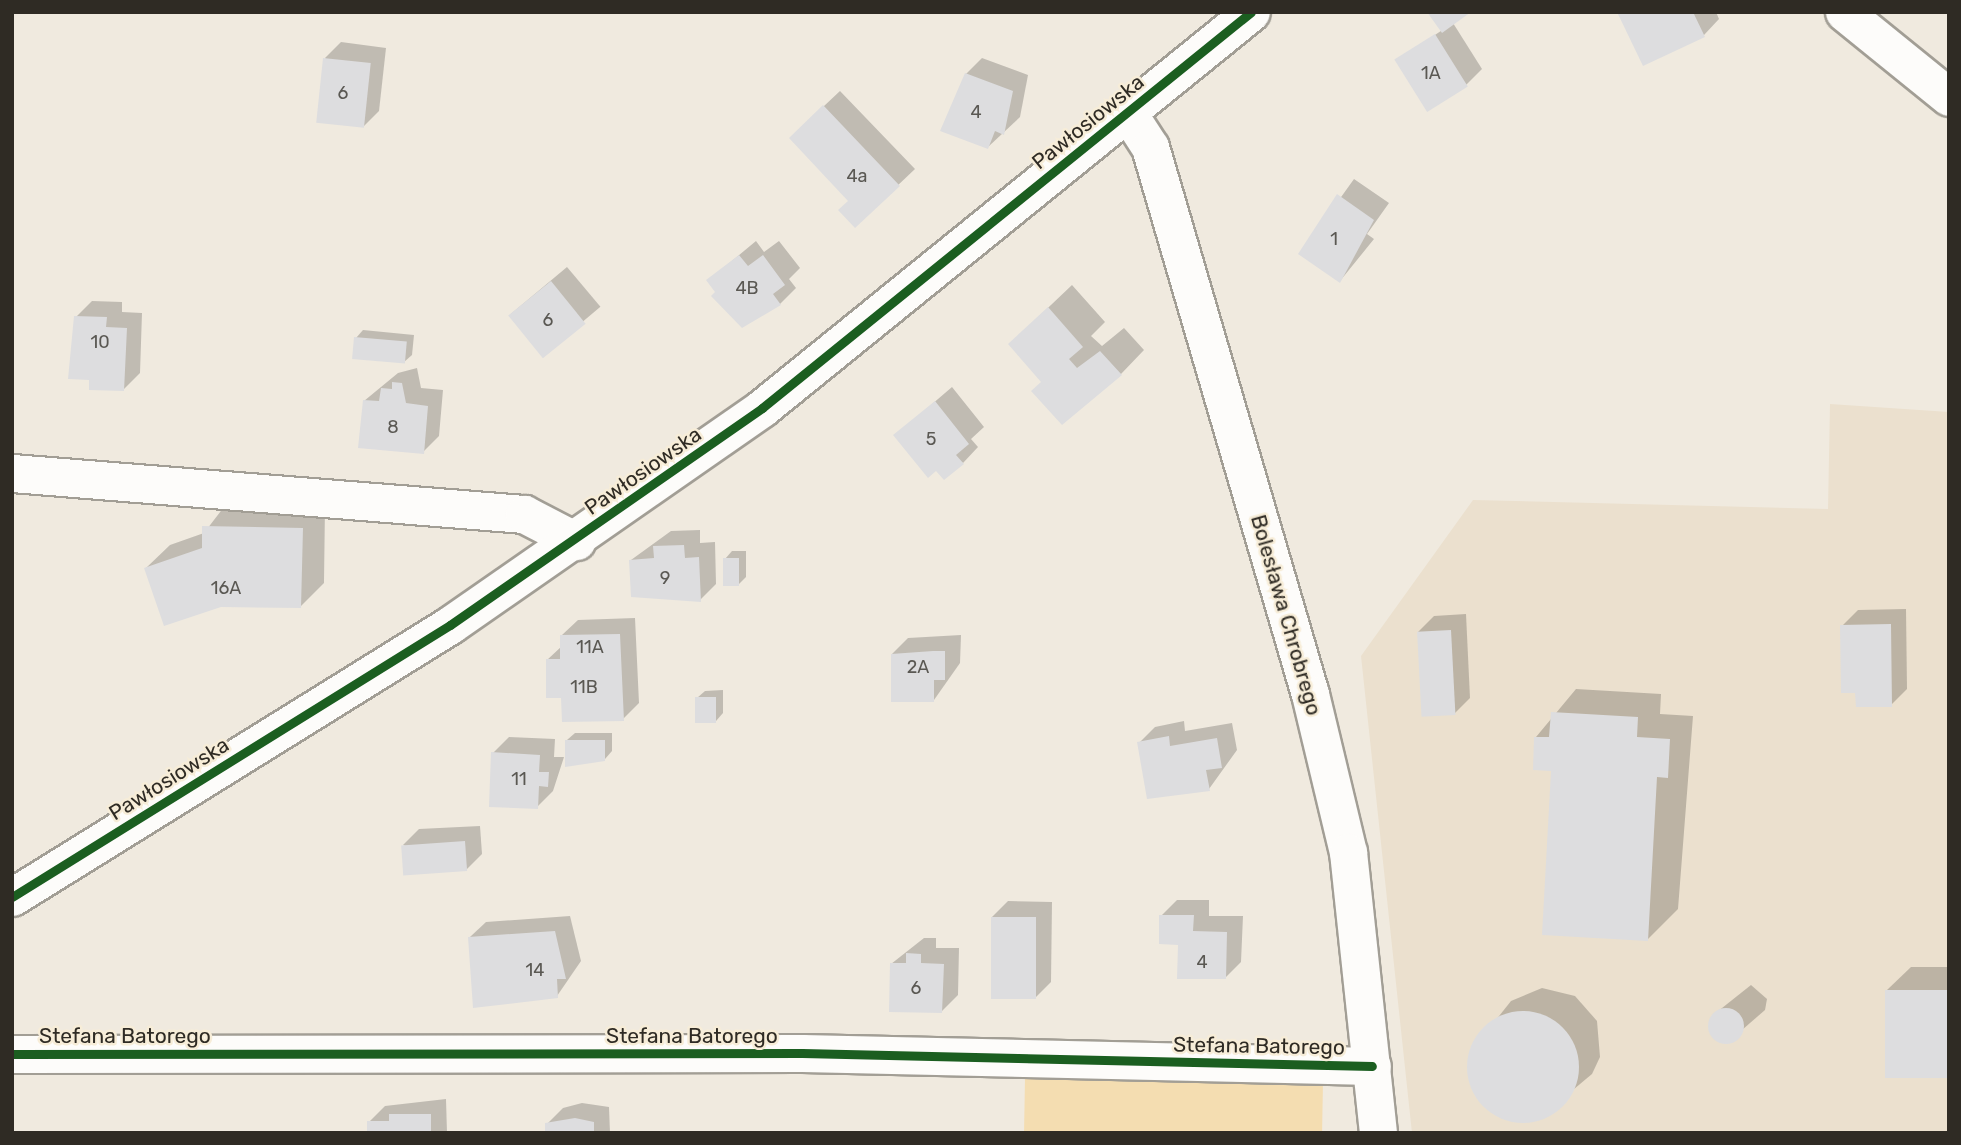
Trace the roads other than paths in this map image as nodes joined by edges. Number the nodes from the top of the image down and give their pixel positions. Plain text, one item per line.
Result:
1 (1251, 12) edge
2 (1844, 12) edge
3 (1949, 97) edge
4 (1128, 113) junction
5 (12, 473) edge
6 (576, 541) junction
7 (12, 897) edge
8 (12, 1054) edge
9 (1372, 1066) junction
10 (1378, 1133) edge

1 - 4 street, Pawłosiowska
2 - 3 street
4 - 6 street, Pawłosiowska
4 - 9 street, Bolesława Chrobrego
5 - 6 street
6 - 7 street, Pawłosiowska
8 - 9 street, Stefana Batorego
9 - 10 street, Bolesława Chrobrego

